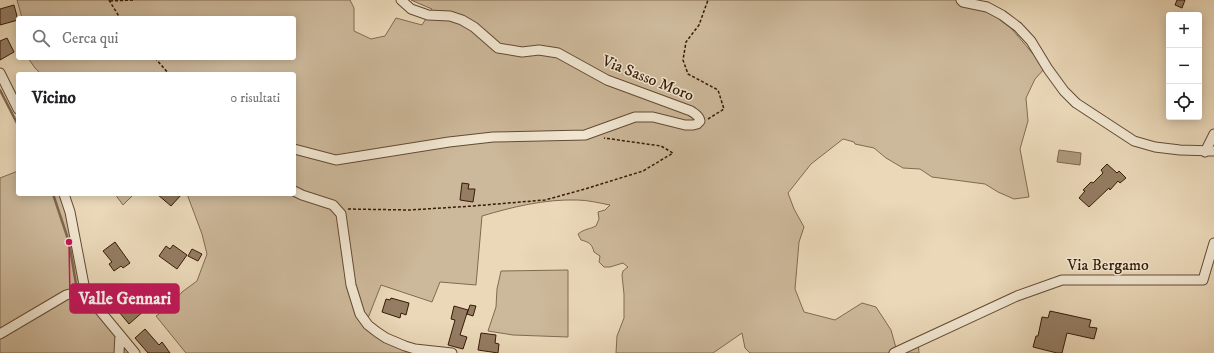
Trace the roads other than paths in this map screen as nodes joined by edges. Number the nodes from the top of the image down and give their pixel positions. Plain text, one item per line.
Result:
1 (401, 0) edge
2 (961, 0) edge
3 (0, 73) edge
4 (16, 105) edge
5 (1214, 134) edge
6 (296, 150) edge
7 (1210, 152) edge
8 (296, 192) edge
9 (65, 196) edge
10 (1214, 243) edge
11 (85, 290) junction
12 (30, 316) junction
13 (36, 324) dead end
14 (0, 334) edge
15 (120, 335) junction
16 (416, 351) edge
17 (119, 353) edge
18 (135, 353) edge
19 (452, 353) edge
20 (894, 353) edge

1 - 6 street, Via Sasso Moro
2 - 7 street
3 - 4 street
5 - 7 street
8 - 16 street
9 - 11 street
10 - 20 street, Via Bergamo
11 - 12 street
11 - 15 street
12 - 13 street
12 - 14 street
15 - 17 street
15 - 18 street
16 - 19 street

